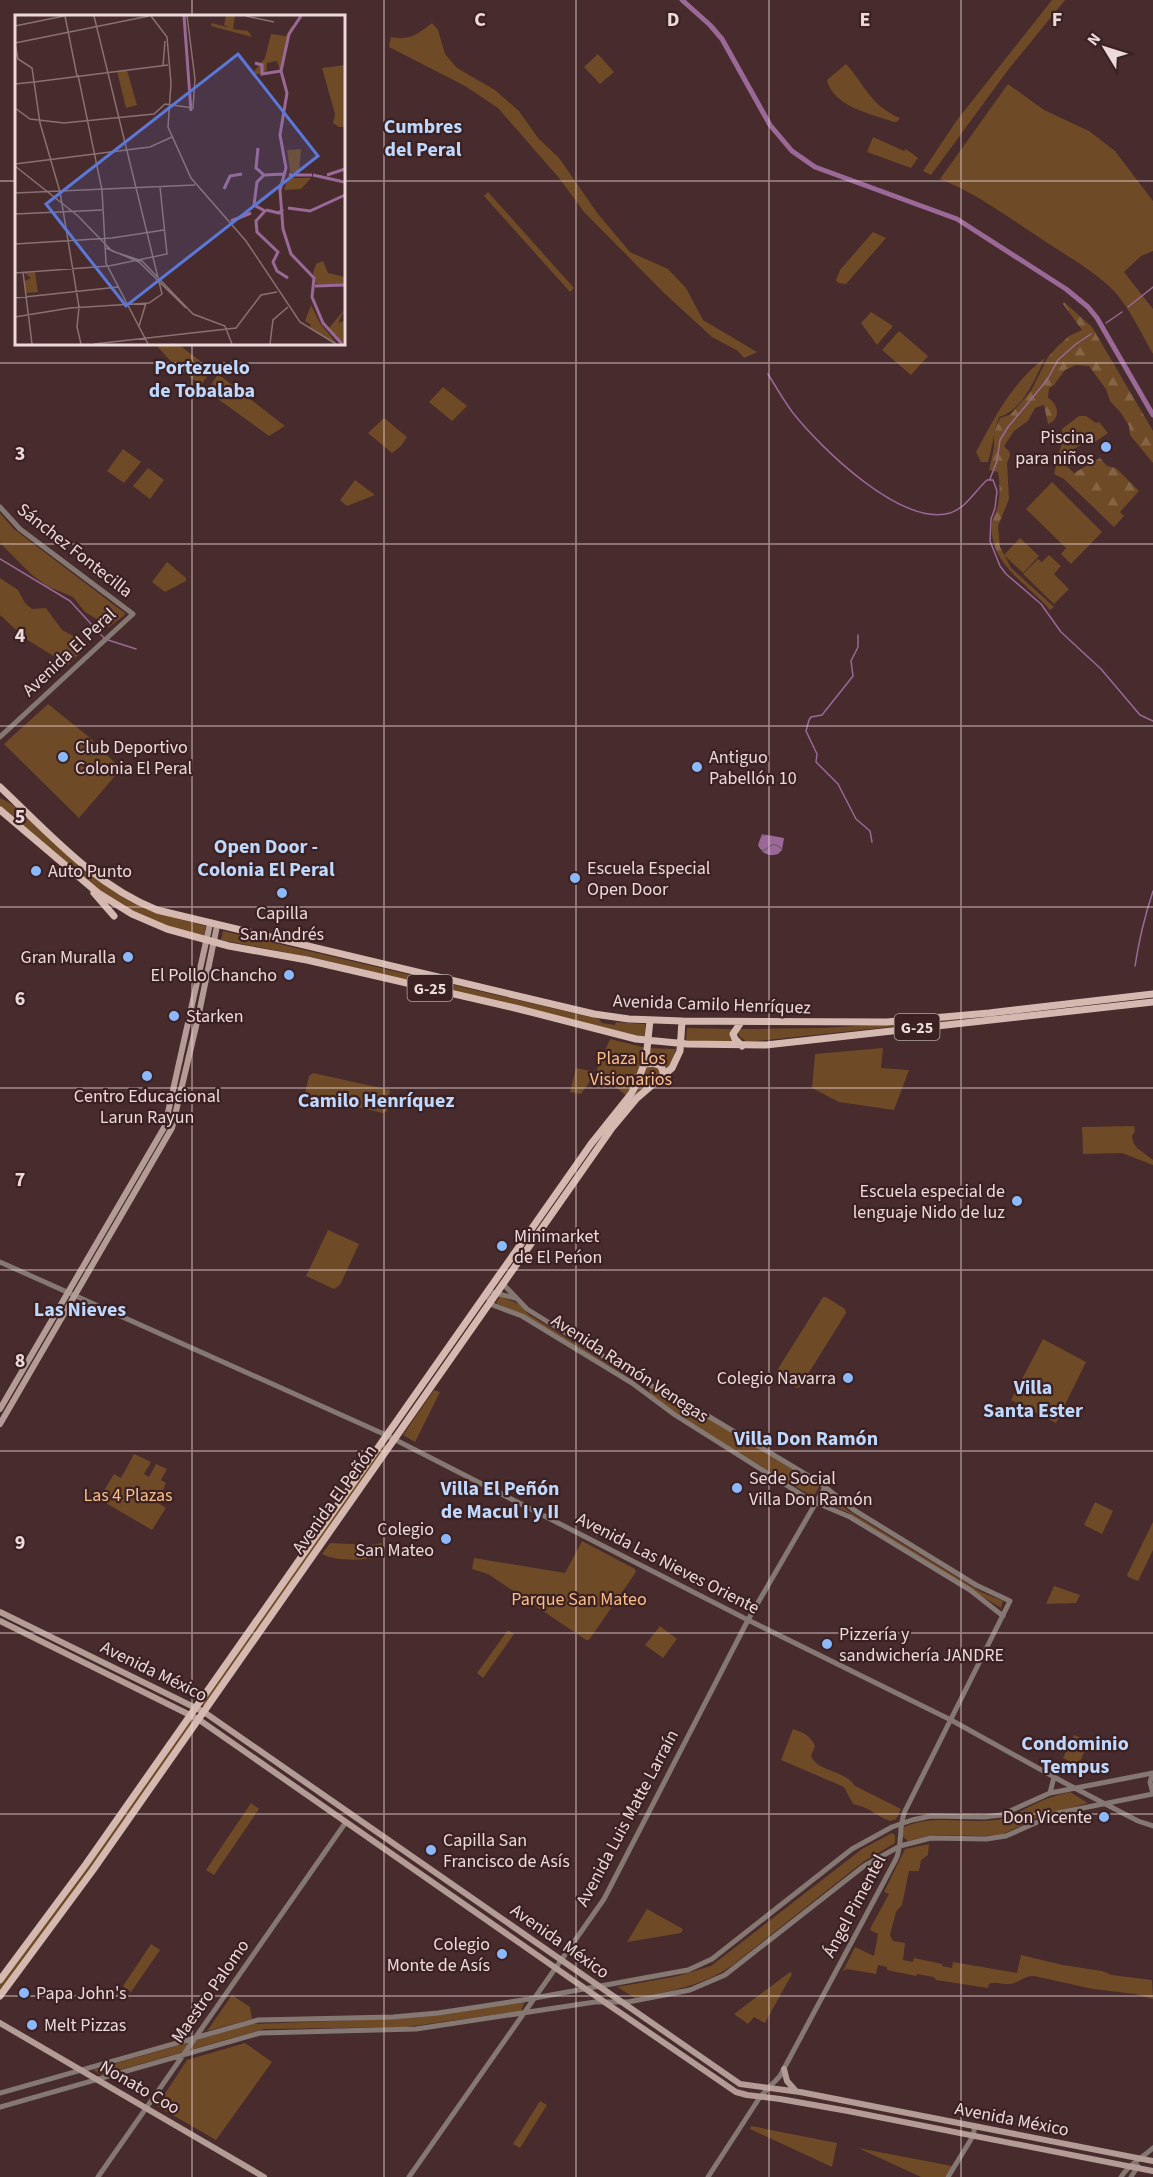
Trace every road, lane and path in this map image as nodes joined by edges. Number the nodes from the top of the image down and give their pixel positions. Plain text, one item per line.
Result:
1 (0, 507) edge
2 (133, 614) joint
3 (0, 737) edge
4 (0, 787) edge
5 (0, 810) edge
6 (86, 885) junction
7 (114, 916) dead end
8 (214, 925) junction
9 (210, 941) junction
10 (1153, 994) edge
11 (1153, 1002) edge
12 (650, 1020) junction
13 (682, 1021) junction
14 (741, 1022) junction
15 (648, 1041) junction
16 (681, 1044) junction
17 (742, 1046) junction
18 (645, 1064) junction
19 (662, 1078) junction
20 (0, 1262) edge
21 (503, 1284) junction
22 (488, 1291) junction
23 (497, 1293) junction
24 (73, 1294) junction
25 (516, 1299) junction
26 (489, 1304) junction
27 (0, 1409) edge
28 (0, 1424) edge
29 (386, 1435) junction
30 (395, 1440) junction
31 (825, 1487) junction
32 (817, 1502) junction
33 (290, 1579) junction
34 (1010, 1601) joint
35 (0, 1612) edge
36 (1003, 1616) junction
37 (748, 1620) junction
38 (0, 1622) edge
39 (195, 1708) junction
40 (204, 1712) junction
41 (190, 1715) junction
42 (198, 1719) junction
43 (951, 1720) junction
44 (1153, 1773) edge
45 (1054, 1777) junction
46 (1074, 1788) junction
47 (1050, 1794) junction
48 (1153, 1794) edge
49 (1131, 1798) junction
50 (1104, 1803) junction
51 (1127, 1815) junction
52 (346, 1822) junction
53 (901, 1823) junction
54 (1153, 1827) edge
55 (900, 1846) junction
56 (561, 1960) junction
57 (556, 1968) junction
58 (0, 1980) edge
59 (544, 1984) junction
60 (598, 1986) junction
61 (585, 1989) junction
62 (551, 1995) junction
63 (0, 1996) edge
64 (535, 1998) junction
65 (603, 2001) junction
66 (621, 2002) junction
67 (525, 2012) junction
68 (0, 2023) edge
69 (196, 2037) junction
70 (184, 2054) junction
71 (784, 2069) junction
72 (81, 2070) junction
73 (96, 2079) junction
74 (769, 2088) junction
75 (798, 2092) junction
76 (0, 2093) edge
77 (760, 2097) junction
78 (0, 2107) edge
79 (146, 2108) junction
80 (975, 2127) junction
81 (973, 2136) junction
82 (1153, 2148) edge
83 (1141, 2159) junction
84 (1153, 2161) edge
85 (1128, 2166) junction
86 (1137, 2168) junction
87 (1153, 2171) edge
88 (98, 2177) edge
89 (264, 2177) edge
90 (409, 2177) edge
91 (708, 2177) edge
92 (948, 2177) edge
93 (1121, 2177) edge
94 (1131, 2177) edge

1 - 2 street, Sánchez Fontecilla
2 - 3 street, Avenida El Peral
4 - 8 main road, Avenida Camilo Henríquez / G-25
5 - 6 main road, Avenida Camilo Henríquez / G-25
6 - 7 main road
6 - 9 main road, Avenida Camilo Henríquez / G-25
8 - 9 main road
8 - 12 main road, Avenida Camilo Henríquez / G-25
9 - 15 main road, Avenida Camilo Henríquez / G-25
9 - 24 main road
10 - 14 main road, Avenida Camilo Henríquez / G-25
11 - 17 main road, Avenida Camilo Henríquez / G-25
12 - 13 main road, Avenida Camilo Henríquez / G-25
12 - 15 main road, Avenida El Peñón
13 - 14 main road, Avenida Camilo Henríquez / G-25
13 - 16 main road, Avenida El Peñón
14 - 17 main road
15 - 16 main road, Avenida Camilo Henríquez / G-25
15 - 18 main road, Avenida El Peñón
16 - 17 main road, Avenida Camilo Henríquez / G-25
16 - 19 main road, Avenida El Peñón
18 - 19 main road
18 - 22 main road, Avenida El Peñón
19 - 21 main road, Avenida El Peñón
20 - 24 street, Avenida Las Nieves Oriente
21 - 23 main road, Avenida El Peñón
21 - 25 street, Avenida Ramón Venegas
22 - 23 street, Avenida Ramón Venegas
22 - 26 street
22 - 29 main road, Avenida El Peñón
23 - 25 street, Avenida Ramón Venegas
23 - 26 main road, Avenida El Peñón
24 - 27 main road
24 - 28 main road
24 - 29 street, Avenida Las Nieves Oriente
25 - 31 street, Avenida Ramón Venegas
26 - 30 main road, Avenida El Peñón
26 - 32 street, Avenida Ramón Venegas
29 - 30 street, Avenida Las Nieves Oriente
29 - 33 main road, Avenida El Peñón
30 - 33 main road, Avenida El Peñón
30 - 37 street, Avenida Las Nieves Oriente
31 - 32 street, Avenida Luis Matte Larraín
31 - 34 street, Avenida Ramón Venegas
32 - 36 street, Avenida Ramón Venegas
32 - 37 street, Avenida Luis Matte Larraín
33 - 39 main road, Avenida El Peñón
33 - 40 main road, Avenida El Peñón
34 - 36 street, Ángel Pimentel
35 - 39 main road, Avenida México
36 - 43 street, Ángel Pimentel
37 - 43 street, Avenida Las Nieves Oriente
37 - 56 street, Avenida Luis Matte Larraín
38 - 41 main road, Avenida México
39 - 40 main road, Avenida México
39 - 41 main road, Avenida El Peñón
40 - 42 main road, Avenida El Peñón
40 - 56 main road, Avenida México
41 - 42 main road, Avenida México
41 - 58 main road, Avenida El Peñón
42 - 52 main road, Avenida México
42 - 63 main road, Avenida El Peñón
43 - 45 street, Avenida Las Nieves Oriente
43 - 53 street, Ángel Pimentel
44 - 46 street
44 - 48 street
45 - 46 street, Avenida Las Nieves Oriente
45 - 47 street
46 - 47 street
46 - 50 street, Avenida Las Nieves Oriente
47 - 53 street
48 - 49 street
49 - 50 street
49 - 51 street
50 - 51 street, Avenida Las Nieves Oriente
50 - 55 street
51 - 54 street, Avenida Las Nieves Oriente
52 - 57 main road, Avenida México
52 - 69 street, Maestro Palomo
53 - 55 street, Ángel Pimentel
53 - 60 street
55 - 66 street
55 - 71 street, Ángel Pimentel
56 - 57 street, Avenida Luis Matte Larraín
56 - 60 main road, Avenida México
57 - 59 street, Avenida Luis Matte Larraín
57 - 61 main road, Avenida México
59 - 62 street
59 - 64 street, Avenida Luis Matte Larraín
60 - 61 street
60 - 66 main road, Avenida México
61 - 62 street
61 - 65 main road, Avenida México
62 - 64 street
64 - 67 street, Avenida Luis Matte Larraín
64 - 69 street
65 - 66 street
65 - 67 street
65 - 77 main road, Avenida México
66 - 74 main road, Avenida México
67 - 70 street
67 - 90 street, Avenida Luis Matte Larraín
68 - 72 main road, Nonato Coo
69 - 70 street, Maestro Palomo
69 - 72 street
70 - 73 street
70 - 79 street, Maestro Palomo
71 - 74 street, Ángel Pimentel
71 - 75 main road
72 - 73 main road, Nonato Coo
72 - 76 street
73 - 78 street
73 - 79 main road, Nonato Coo
74 - 75 main road, Avenida México
74 - 77 street, Ángel Pimentel
75 - 80 main road, Avenida México
77 - 81 main road, Avenida México
77 - 91 street, Ángel Pimentel
79 - 88 street, Maestro Palomo
79 - 89 main road, Nonato Coo
80 - 81 street
80 - 83 main road, Avenida México
81 - 85 main road, Avenida México
81 - 92 street
82 - 83 street
83 - 84 main road, Avenida México
83 - 85 street
83 - 86 street
85 - 86 main road, Avenida México
85 - 93 street
86 - 87 main road, Avenida México
86 - 94 street

